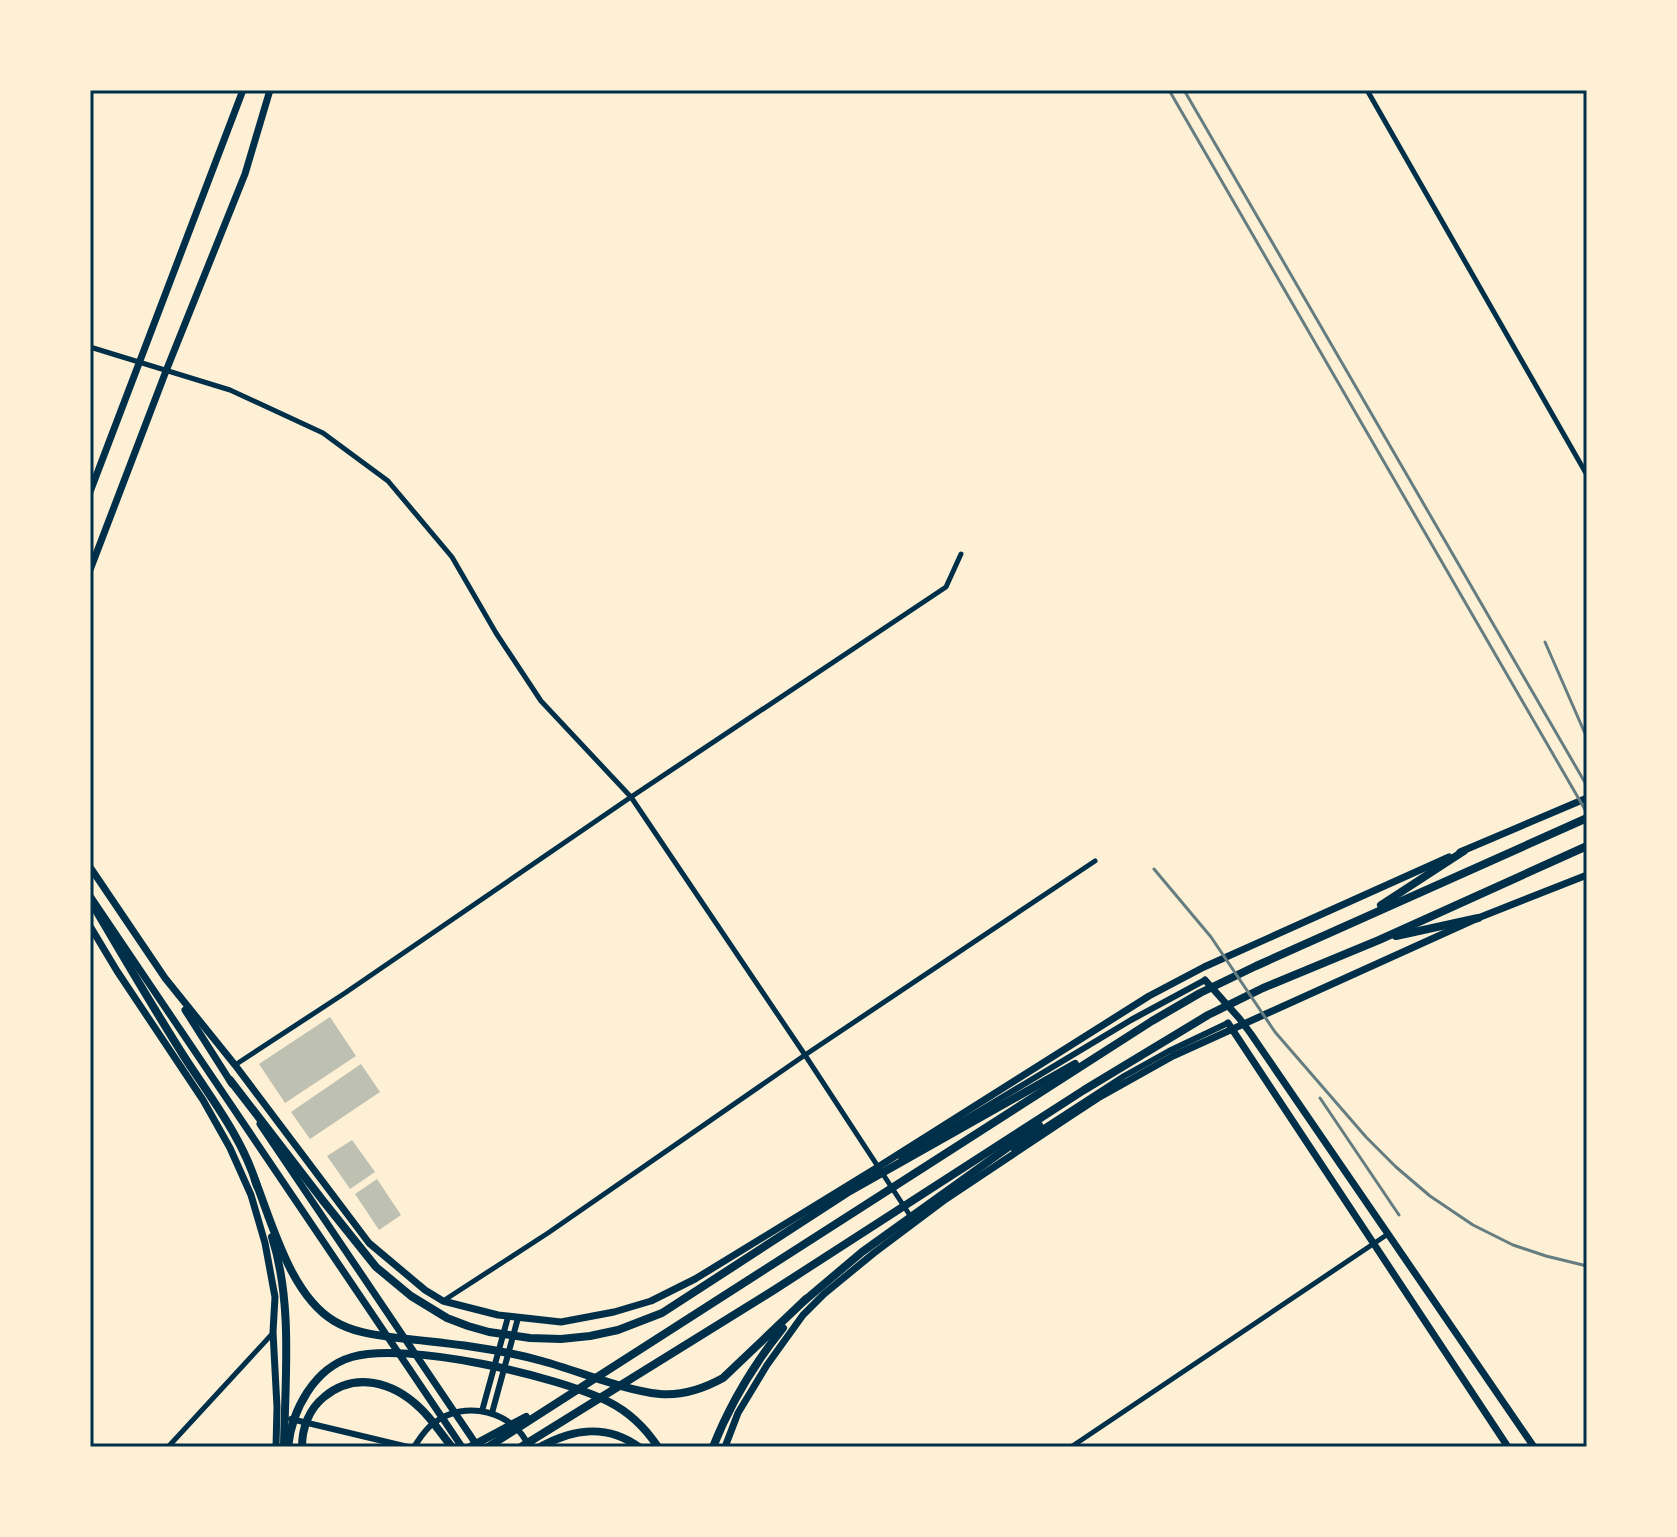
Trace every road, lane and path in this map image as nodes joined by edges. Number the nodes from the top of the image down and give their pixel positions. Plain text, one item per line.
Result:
1 (243, 90) edge
2 (270, 90) edge
3 (1367, 90) edge
4 (90, 347) edge
5 (140, 362) junction
6 (166, 371) junction
7 (1587, 475) edge
8 (90, 492) edge
9 (961, 554) dead end
10 (90, 570) edge
11 (631, 797) junction
12 (1587, 798) edge
13 (1587, 818) edge
14 (1587, 846) edge
15 (1464, 851) junction
16 (1095, 861) dead end
17 (90, 867) edge
18 (1587, 875) edge
19 (90, 898) edge
20 (1478, 918) junction
21 (1357, 921) junction
22 (90, 926) edge
23 (1379, 940) junction
24 (165, 978) junction
25 (1205, 980) joint
26 (1152, 1021) junction
27 (1228, 1023) joint
28 (1144, 1053) junction
29 (805, 1055) junction
30 (235, 1065) junction
31 (230, 1080) junction
32 (878, 1167) junction
33 (255, 1180) junction
34 (915, 1222) junction
35 (1388, 1234) junction
36 (1373, 1244) junction
37 (806, 1299) junction
38 (443, 1301) junction
39 (508, 1317) junction
40 (518, 1318) junction
41 (273, 1332) junction
42 (555, 1403) junction
43 (482, 1411) junction
44 (492, 1413) junction
45 (276, 1416) junction
46 (168, 1447) edge
47 (276, 1447) edge
48 (286, 1447) edge
49 (302, 1447) edge
50 (408, 1447) edge
51 (414, 1447) edge
52 (452, 1447) edge
53 (462, 1447) edge
54 (470, 1447) edge
55 (483, 1447) edge
56 (521, 1447) edge
57 (529, 1447) edge
58 (540, 1447) edge
59 (639, 1447) edge
60 (658, 1447) edge
61 (713, 1447) edge
62 (725, 1447) edge
63 (1071, 1447) edge
64 (1508, 1447) edge
65 (1534, 1447) edge

1 - 5 main road
2 - 6 main road
3 - 7 street
4 - 5 street
5 - 6 street
5 - 8 main road
6 - 10 main road
6 - 11 street
9 - 11 street
11 - 29 street
11 - 30 street
12 - 15 main road
13 - 21 highway
14 - 23 highway
15 - 21 highway
15 - 32 main road
16 - 29 street
17 - 24 main road
18 - 20 main road
19 - 33 highway
19 - 53 main road
20 - 23 highway
20 - 34 main road
21 - 26 highway
22 - 41 main road
23 - 28 highway
24 - 30 main road
24 - 31 main road
25 - 32 street
25 - 35 main road
26 - 31 highway
26 - 42 highway
27 - 34 street
27 - 36 main road
28 - 37 highway
28 - 56 highway
29 - 32 street
29 - 38 street
30 - 38 main road
31 - 55 main road
32 - 34 street
32 - 40 main road
33 - 37 highway
33 - 48 highway
34 - 62 main road
35 - 36 street
35 - 65 main road
36 - 63 street
36 - 64 main road
37 - 61 highway
38 - 39 main road
39 - 40 main road
39 - 43 street
40 - 44 street
41 - 45 main road
41 - 46 street
42 - 54 highway
42 - 55 highway
43 - 44 street
43 - 51 street
44 - 57 street
45 - 47 main road
45 - 50 street
48 - 60 highway
49 - 52 highway
58 - 59 highway

